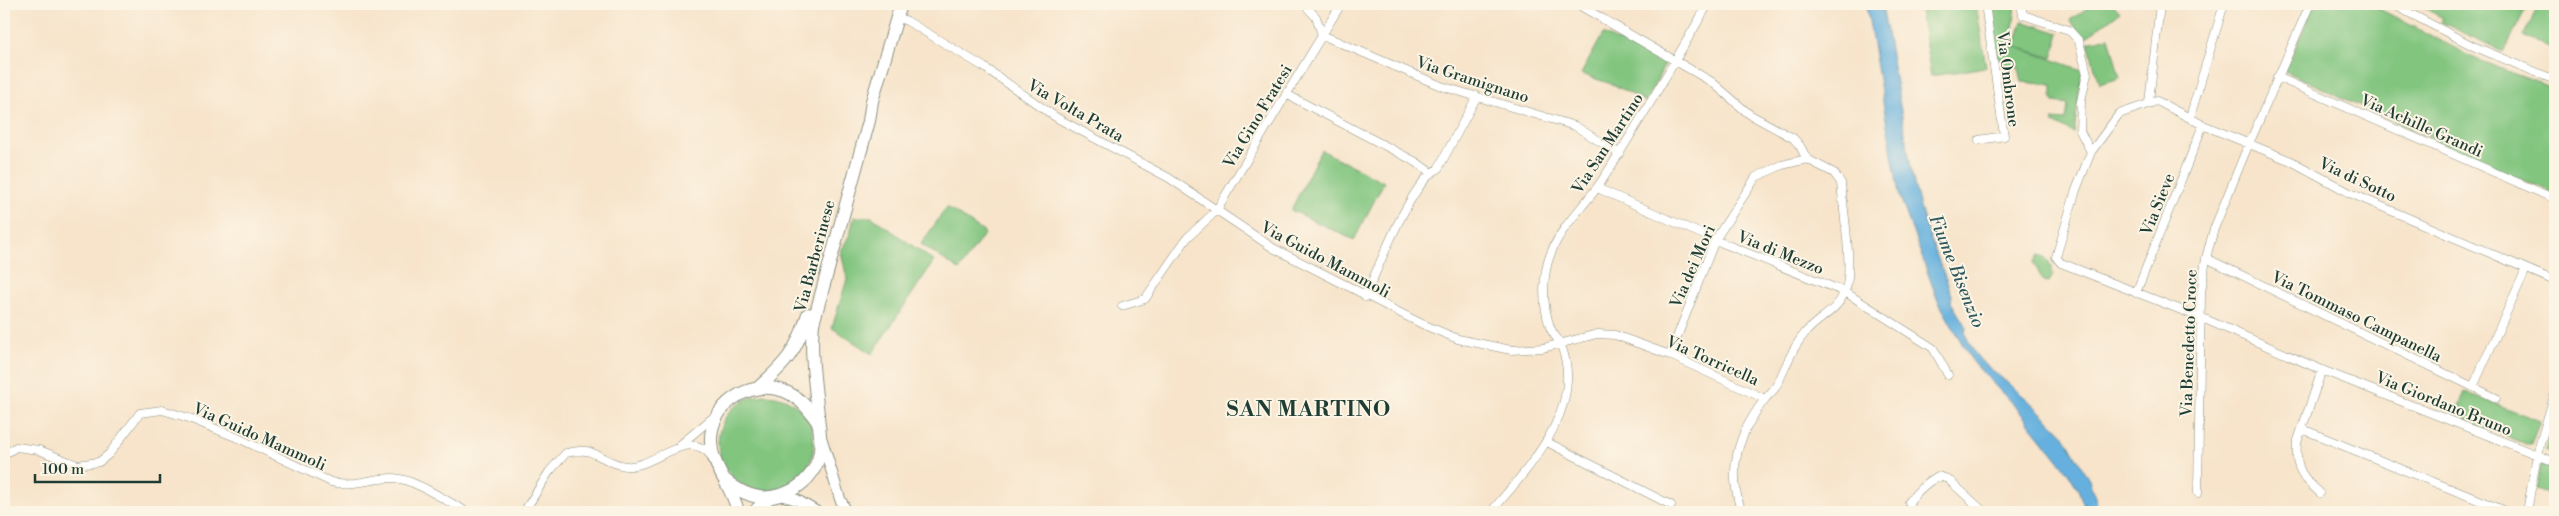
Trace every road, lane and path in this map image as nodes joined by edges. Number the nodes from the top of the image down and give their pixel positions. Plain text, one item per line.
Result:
1 (901, 4) edge
2 (1304, 4) edge
3 (1341, 4) edge
4 (1577, 4) edge
5 (1708, 4) edge
6 (1985, 4) edge
7 (2021, 4) edge
8 (2160, 4) edge
9 (2224, 4) edge
10 (2310, 4) edge
11 (2392, 4) edge
12 (896, 17) junction
13 (1322, 35) junction
14 (1674, 59) junction
15 (2277, 77) junction
16 (2555, 80) edge
17 (1286, 94) junction
18 (1476, 96) junction
19 (872, 101) junction
20 (2149, 102) junction
21 (2190, 117) junction
22 (2203, 125) junction
23 (1980, 140) dead end
24 (2249, 143) junction
25 (2091, 152) junction
26 (1620, 154) junction
27 (1806, 159) junction
28 (1430, 172) junction
29 (1597, 188) junction
30 (2555, 199) edge
31 (1216, 211) junction
32 (1715, 240) junction
33 (2206, 258) junction
34 (2526, 269) junction
35 (2555, 281) edge
36 (1845, 292) junction
37 (2136, 293) junction
38 (1365, 297) junction
39 (1122, 306) dead end
40 (2201, 318) junction
41 (1551, 330) junction
42 (1560, 343) junction
43 (1546, 347) junction
44 (1670, 355) junction
45 (2322, 370) junction
46 (1948, 375) dead end
47 (2473, 387) junction
48 (758, 388) junction
49 (2555, 393) edge
50 (2496, 398) dead end
51 (1766, 399) junction
52 (721, 410) junction
53 (819, 423) junction
54 (2302, 429) junction
55 (821, 437) junction
56 (1547, 442) junction
57 (673, 451) junction
58 (2537, 454) junction
59 (4, 455) edge
60 (713, 458) junction
61 (2555, 462) edge
62 (724, 479) junction
63 (2198, 493) dead end
64 (2320, 493) dead end
65 (775, 496) junction
66 (1671, 505) dead end
67 (1911, 509) dead end
68 (467, 512) edge
69 (524, 512) edge
70 (738, 512) edge
71 (754, 512) edge
72 (817, 512) edge
73 (847, 512) edge
74 (1491, 512) edge
75 (1742, 512) edge
76 (1984, 512) edge
77 (2508, 512) edge
78 (2527, 512) edge

1 - 12 main road, Via Barberinese
2 - 13 street
3 - 13 street, Via Gino Fratesi
4 - 14 street
5 - 14 street, Via San Martino
6 - 23 street, Via Ombrone
7 - 25 street
8 - 20 street
9 - 21 street
10 - 15 street, Via Benedetto Croce
11 - 16 street
12 - 19 main road, Via Barberinese
12 - 31 street, Via Volta Prata
13 - 17 street, Via Gino Fratesi
13 - 18 street, Via Gramignano
14 - 26 street, Via San Martino
14 - 27 street
15 - 24 street, Via Benedetto Croce
15 - 30 street, Via Achille Grandi
17 - 28 street
17 - 31 street, Via Gino Fratesi
18 - 26 street, Via Gramignano
18 - 28 street
19 - 48 main road, Via Barberinese
19 - 53 main road, Via Barberinese
20 - 21 street, Via di Sotto
20 - 25 street
21 - 22 street, Via di Sotto
22 - 24 street, Via di Sotto
22 - 37 street, Via Sieve
24 - 33 street, Via Benedetto Croce
24 - 34 street, Via di Sotto
25 - 37 street
26 - 29 street, Via San Martino
27 - 32 street, Via dei Mori
27 - 36 street
28 - 38 street
29 - 32 street, Via di Mezzo
29 - 41 street, Via San Martino
31 - 38 street, Via Guido Mammoli
31 - 39 street
32 - 36 street, Via di Mezzo
32 - 44 street, Via dei Mori
33 - 40 street, Via Benedetto Croce
33 - 47 street, Via Tommaso Campanella
34 - 35 street, Via di Sotto
34 - 47 street
36 - 46 street, Via di Mezzo
36 - 51 street
37 - 40 street
38 - 43 street, Via Guido Mammoli
40 - 45 street, Via Giordano Bruno
40 - 63 street, Via Benedetto Croce
41 - 42 street, Via San Martino
41 - 43 street, Via San Martino
42 - 43 street, Via Guido Mammoli
42 - 44 street, Via Torricella
42 - 56 street, Via San Martino
44 - 51 street, Via Torricella
45 - 54 street
45 - 58 street, Via Giordano Bruno
47 - 50 street, Via Tommaso Campanella
48 - 52 main road, Via Barberinese
48 - 53 main road, Via Barberinese
49 - 58 street
51 - 75 street, Via Torricella
52 - 57 street
52 - 60 main road, Via Barberinese
53 - 55 main road, Via Barberinese
54 - 64 street
54 - 77 street
55 - 65 main road, Via Barberinese
55 - 73 street
56 - 66 street
56 - 74 street, Via San Martino
57 - 60 street
57 - 69 street
58 - 61 street, Via Giordano Bruno
58 - 78 street
59 - 68 street, Via Guido Mammoli
60 - 62 main road, Via Barberinese
62 - 65 main road, Via Barberinese
62 - 70 main road, Via Barberinese
65 - 71 main road, Via Barberinese
65 - 72 street
67 - 76 street

